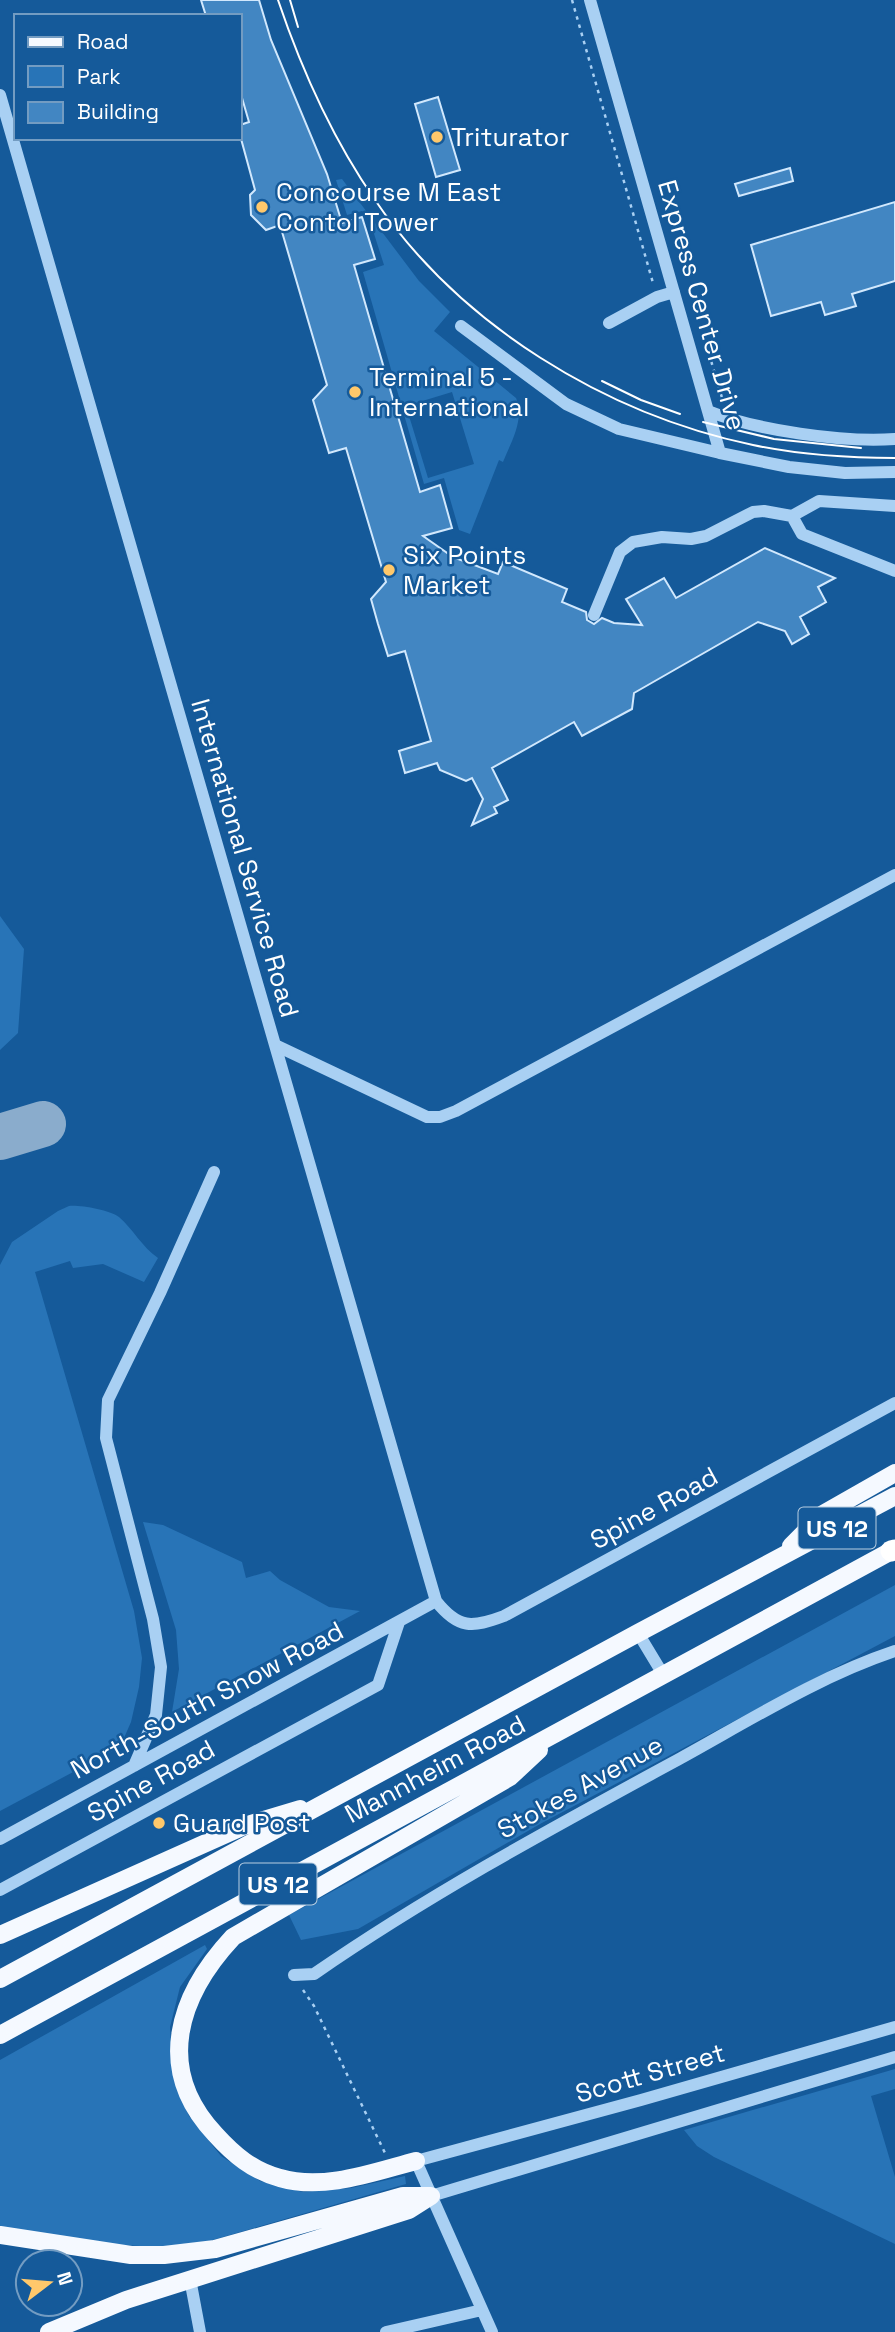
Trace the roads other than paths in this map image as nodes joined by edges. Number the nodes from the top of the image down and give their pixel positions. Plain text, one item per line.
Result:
1 (591, 2) edge
2 (0, 95) edge
3 (674, 292) junction
4 (609, 323) dead end
5 (461, 326) dead end
6 (709, 411) junction
7 (895, 439) edge
8 (720, 453) junction
9 (895, 472) edge
10 (895, 506) edge
11 (792, 516) junction
12 (895, 571) edge
13 (594, 615) dead end
14 (895, 875) edge
15 (275, 1045) junction
16 (214, 1172) dead end
17 (895, 1403) edge
18 (895, 1473) edge
19 (895, 1496) edge
20 (894, 1550) edge
21 (779, 1559) junction
22 (436, 1601) junction
23 (399, 1622) junction
24 (638, 1633) junction
25 (895, 1651) edge
26 (664, 1676) junction
27 (556, 1734) junction
28 (134, 1766) junction
29 (337, 1798) junction
30 (0, 1839) edge
31 (0, 1890) edge
32 (0, 1935) edge
33 (294, 1975) road end
34 (0, 1979) edge
35 (895, 2027) edge
36 (0, 2035) edge
37 (895, 2057) edge
38 (416, 2161) junction
39 (431, 2196) junction
40 (0, 2235) edge
41 (190, 2278) junction
42 (482, 2310) junction
43 (49, 2332) edge
44 (200, 2332) edge
45 (386, 2332) edge
46 (492, 2332) edge

1 - 3 street, Express Center Drive
2 - 15 street, International Service Road
3 - 4 street
3 - 6 street, Express Center Drive
5 - 8 street
6 - 7 street
6 - 8 street, Express Center Drive
8 - 9 street, Express Center Drive
10 - 11 street
11 - 12 street
11 - 13 street
14 - 15 street, International Service Road
15 - 22 street
16 - 28 street
17 - 22 street, Spine Road
18 - 21 main road
19 - 21 main road, Mannheim Road / US 12
20 - 26 main road, Mannheim Road / US 12
21 - 24 main road, Mannheim Road / US 12
22 - 23 street, North-South Snow Road
23 - 28 street, North-South Snow Road
23 - 31 street, Spine Road
24 - 26 street
24 - 29 main road, Mannheim Road / US 12
25 - 33 street, Stokes Avenue
26 - 27 main road, Mannheim Road / US 12
27 - 36 main road, Mannheim Road / US 12
27 - 38 main road
28 - 30 street, North-South Snow Road
29 - 32 main road
29 - 34 main road, Mannheim Road / US 12
35 - 38 street, Scott Street
37 - 39 street, Scott Street
38 - 39 street
39 - 40 main road
39 - 41 main road
39 - 42 street
41 - 43 main road
41 - 44 street
42 - 45 street
42 - 46 street

